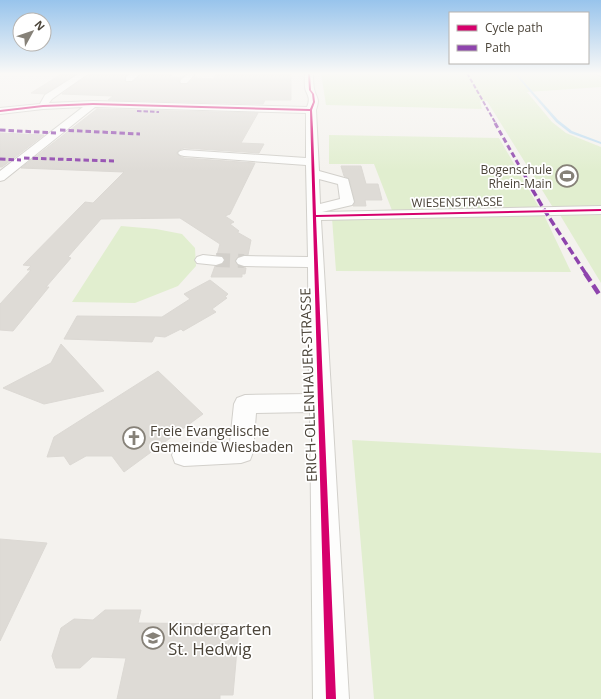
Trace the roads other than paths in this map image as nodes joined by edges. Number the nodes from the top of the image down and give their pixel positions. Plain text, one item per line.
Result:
1 (43, 106) joint
2 (52, 106) edge
3 (91, 106) edge
4 (311, 106) edge
5 (0, 111) edge
6 (184, 153) dead end
7 (313, 168) junction
8 (0, 177) edge
9 (601, 210) edge
10 (314, 212) junction
11 (244, 261) tunnel mouth
12 (316, 262) junction
13 (321, 403) junction
14 (184, 456) dead end
15 (331, 699) edge

1 - 2 street
1 - 5 street
3 - 8 street
4 - 7 street, ERICH-OLLENHAUER-STRASSE
6 - 7 street
7 - 10 street, ERICH-OLLENHAUER-STRASSE
7 - 10 street
9 - 10 street, WIESENSTRASSE
10 - 12 street, ERICH-OLLENHAUER-STRASSE
11 - 12 street
12 - 13 street, ERICH-OLLENHAUER-STRASSE
13 - 14 street
13 - 15 street, ERICH-OLLENHAUER-STRASSE

